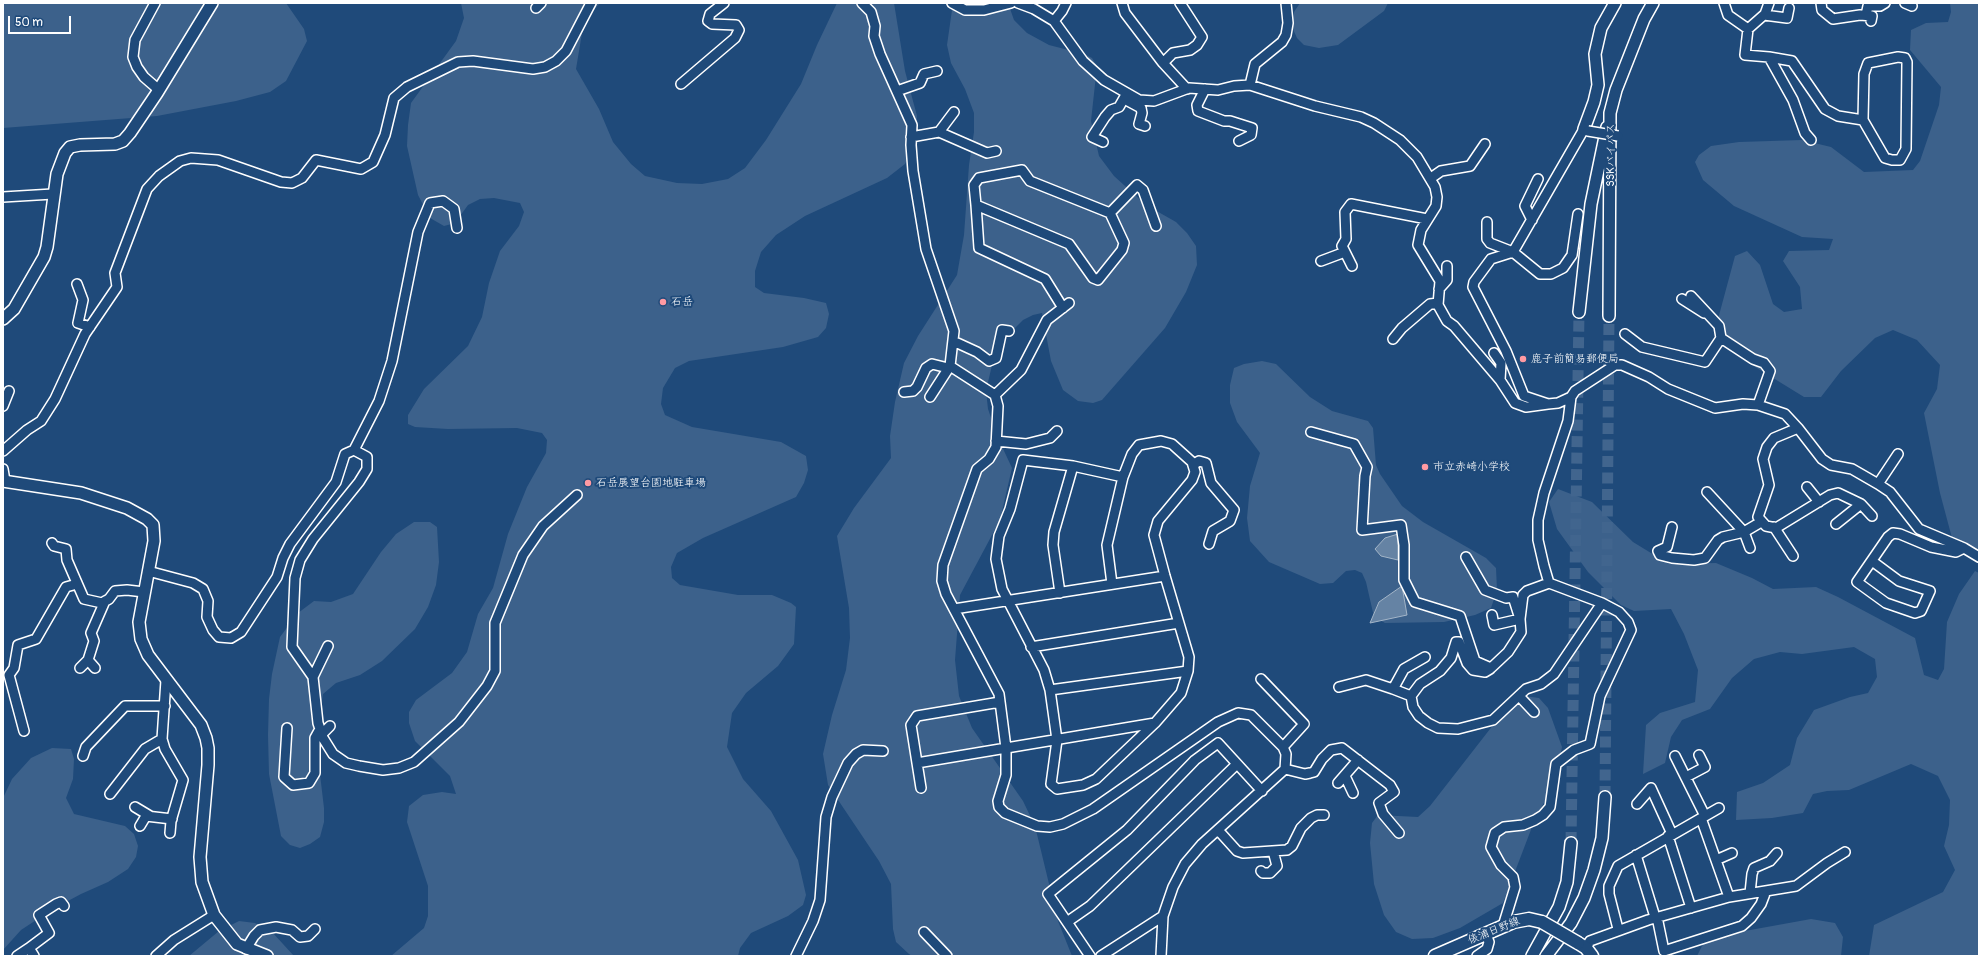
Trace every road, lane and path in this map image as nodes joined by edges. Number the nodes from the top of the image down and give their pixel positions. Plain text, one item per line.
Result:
1 (155, 3) edge
2 (212, 3) edge
3 (591, 3) edge
4 (724, 3) edge
5 (952, 3) edge
6 (1011, 3) edge
7 (1018, 3) edge
8 (1066, 3) edge
9 (1122, 3) edge
10 (1180, 3) edge
11 (1286, 3) edge
12 (1615, 3) edge
13 (1653, 3) edge
14 (1724, 3) edge
15 (1768, 3) edge
16 (1821, 3) edge
17 (1885, 3) edge
18 (866, 4) edge
19 (1789, 8) dead end
20 (1764, 15) junction
21 (1054, 21) junction
22 (1748, 30) junction
23 (1769, 57) junction
24 (1163, 63) junction
25 (937, 71) dead end
26 (681, 84) dead end
27 (1250, 85) junction
28 (1187, 89) junction
29 (1205, 89) junction
30 (159, 90) junction
31 (897, 91) junction
32 (1125, 96) junction
33 (954, 112) dead end
34 (1610, 113) junction
35 (1863, 120) junction
36 (1145, 126) dead end
37 (1586, 130) junction
38 (938, 132) junction
39 (1618, 136) dead end
40 (911, 137) junction
41 (1811, 140) dead end
42 (1239, 141) dead end
43 (1103, 142) dead end
44 (1485, 144) dead end
45 (996, 151) dead end
46 (1431, 178) junction
47 (1538, 179) dead end
48 (53, 194) junction
49 (3, 197) edge
50 (976, 205) junction
51 (1110, 213) junction
52 (1578, 214) dead end
53 (1427, 219) junction
54 (1532, 220) junction
55 (1157, 221) dead end
56 (1487, 222) dead end
57 (457, 228) dead end
58 (1345, 252) junction
59 (1513, 252) junction
60 (1321, 261) dead end
61 (1352, 266) dead end
62 (1447, 266) dead end
63 (76, 284) dead end
64 (1439, 289) junction
65 (1691, 296) dead end
66 (1682, 299) dead end
67 (1438, 303) junction
68 (1578, 312) tunnel mouth
69 (1609, 316) tunnel mouth
70 (1709, 316) junction
71 (3, 319) edge
72 (90, 327) junction
73 (1002, 329) dead end
74 (1626, 334) dead end
75 (1722, 338) junction
76 (1393, 339) dead end
77 (953, 341) junction
78 (1494, 353) dead end
79 (949, 367) junction
80 (1500, 380) junction
81 (9, 391) dead end
82 (904, 392) dead end
83 (995, 395) junction
84 (930, 397) dead end
85 (1571, 397) junction
86 (1548, 404) junction
87 (1758, 405) junction
88 (3, 406) edge
89 (1798, 428) junction
90 (1058, 431) dead end
91 (1311, 432) dead end
92 (996, 440) junction
93 (354, 450) junction
94 (3, 451) edge
95 (1898, 454) dead end
96 (1193, 465) junction
97 (1073, 466) junction
98 (3, 469) edge
99 (1123, 477) junction
100 (4, 481) edge
101 (1878, 484) junction
102 (1807, 487) dead end
103 (1707, 492) dead end
104 (577, 495) dead end
105 (1819, 502) junction
106 (1861, 504) junction
107 (1872, 516) dead end
108 (1761, 522) junction
109 (1836, 524) dead end
110 (1672, 527) dead end
111 (1774, 528) junction
112 (1744, 532) junction
113 (52, 543) dead end
114 (1209, 544) dead end
115 (1750, 548) dead end
116 (1964, 548) junction
117 (1793, 556) dead end
118 (1466, 557) dead end
119 (1979, 557) edge
120 (1872, 561) junction
121 (148, 571) junction
122 (1165, 576) junction
123 (1549, 583) junction
124 (77, 584) junction
125 (1112, 584) junction
126 (144, 592) junction
127 (1060, 592) junction
128 (105, 601) junction
129 (1008, 601) junction
130 (1602, 603) junction
131 (954, 609) junction
132 (1492, 615) dead end
133 (1520, 619) junction
134 (1179, 623) junction
135 (328, 646) dead end
136 (1031, 647) junction
137 (1425, 657) dead end
138 (88, 660) junction
139 (80, 668) dead end
140 (95, 668) dead end
141 (1491, 668) junction
142 (1188, 671) junction
143 (313, 677) junction
144 (1261, 679) dead end
145 (166, 680) junction
146 (1339, 687) dead end
147 (1393, 689) junction
148 (1050, 690) junction
149 (1411, 696) junction
150 (1519, 696) junction
151 (1000, 702) junction
152 (164, 706) junction
153 (1534, 712) dead end
154 (1154, 723) junction
155 (330, 726) dead end
156 (287, 728) dead end
157 (24, 731) dead end
158 (321, 732) junction
159 (162, 739) junction
160 (1057, 740) junction
161 (1282, 747) junction
162 (1006, 748) junction
163 (883, 751) dead end
164 (1699, 755) dead end
165 (83, 756) dead end
166 (1675, 756) dead end
167 (1358, 760) junction
168 (917, 763) junction
169 (1237, 764) junction
170 (1285, 769) junction
171 (1345, 776) junction
172 (1686, 777) junction
173 (1338, 783) dead end
174 (921, 788) dead end
175 (1262, 791) junction
176 (1353, 792) dead end
177 (110, 794) dead end
178 (1606, 797) tunnel mouth
179 (1637, 804) dead end
180 (135, 807) dead end
181 (1719, 808) dead end
182 (1324, 815) dead end
183 (150, 816) junction
184 (1703, 817) junction
185 (172, 819) junction
186 (140, 826) dead end
187 (1218, 830) junction
188 (170, 833) dead end
189 (1399, 833) dead end
190 (1670, 835) junction
191 (1571, 844) tunnel mouth
192 (1273, 851) junction
193 (1845, 852) dead end
194 (1732, 853) dead end
195 (1777, 854) dead end
196 (1636, 855) junction
197 (1716, 860) junction
198 (1261, 871) dead end
199 (1766, 891) junction
200 (1750, 893) junction
201 (1729, 897) junction
202 (64, 906) dead end
203 (1692, 908) junction
204 (214, 915) junction
205 (1163, 916) junction
206 (1656, 917) junction
207 (1067, 922) junction
208 (1503, 926) junction
209 (315, 929) dead end
210 (1618, 930) junction
211 (924, 932) dead end
212 (1486, 934) junction
213 (246, 949) junction
214 (1586, 949) edge
215 (32, 952) edge
216 (17, 956) edge
217 (156, 956) edge
218 (267, 956) edge
219 (796, 956) edge
220 (947, 956) edge
221 (1090, 956) edge
222 (1101, 956) edge
223 (1161, 956) edge
224 (1435, 956) edge
225 (1477, 956) edge
226 (1532, 956) edge
227 (1546, 956) edge

1 - 30 street
2 - 30 street
3 - 72 street
4 - 26 street
5 - 6 street
7 - 21 street
8 - 21 street
9 - 24 street
10 - 24 street
11 - 27 street
12 - 37 street
13 - 34 street, SSKバイパス
14 - 22 street
15 - 20 street
16 - 17 street
18 - 31 street
19 - 20 street
20 - 22 street
21 - 32 street
22 - 23 street
23 - 35 street
23 - 41 street
24 - 28 street
25 - 31 street
27 - 29 street
27 - 46 street
28 - 29 street
28 - 32 street
29 - 42 street
30 - 48 street
31 - 40 street
32 - 36 street
32 - 43 street
33 - 38 street
34 - 68 street
34 - 69 street, SSKバイパス
35 - 35 street
37 - 39 street, bridge
37 - 54 street
38 - 40 street
38 - 45 street
40 - 77 street
44 - 46 street
46 - 53 street
47 - 54 street
48 - 49 street
48 - 71 street
50 - 51 street
50 - 51 street
50 - 83 street
51 - 55 street
52 - 59 street
53 - 58 street
53 - 64 street
54 - 59 street
56 - 59 street
57 - 93 street
58 - 60 street
58 - 61 street
59 - 86 street
62 - 64 street
63 - 72 street
64 - 67 street
65 - 70 street
66 - 70 street
67 - 76 street
67 - 80 street
70 - 75 street
72 - 94 street
73 - 77 street
74 - 75 street
75 - 87 street
77 - 79 street
78 - 80 street
79 - 82 street
79 - 83 street
79 - 84 street
80 - 86 street
81 - 88 street
83 - 92 street
85 - 86 street
85 - 87 street
85 - 123 street
87 - 89 street
89 - 101 street
89 - 108 street
90 - 92 street
91 - 141 street
92 - 131 street
93 - 121 street
93 - 143 street
95 - 101 street
96 - 99 street
96 - 114 street
96 - 122 street
97 - 99 street
97 - 127 street
97 - 129 street
98 - 100 street
99 - 125 street
100 - 121 street
101 - 116 street
102 - 105 street
103 - 112 street
104 - 158 street
105 - 106 street
105 - 111 street
106 - 107 street
106 - 109 street
108 - 111 street
108 - 112 street
110 - 112 street
111 - 117 street
112 - 115 street
113 - 124 street
116 - 119 street
116 - 120 street
118 - 133 street
120 - 120 street
121 - 126 street
122 - 125 street
122 - 134 street
123 - 130 street
123 - 133 street
124 - 128 street
124 - 157 street
125 - 127 street
126 - 128 street
126 - 145 street
127 - 129 street
128 - 138 street
129 - 131 street
129 - 136 street
130 - 150 street
130 - 208 street
131 - 151 street
132 - 133 street
133 - 141 street
134 - 136 street
134 - 142 street
135 - 143 street
136 - 148 street
137 - 147 street
138 - 139 street
138 - 140 street
141 - 149 street
142 - 148 street
142 - 154 street
143 - 158 street
144 - 161 street
145 - 152 street
145 - 204 street
146 - 147 street
147 - 149 street
148 - 160 street
149 - 150 street
150 - 153 street
151 - 162 street
151 - 168 street
152 - 159 street
152 - 165 street
154 - 160 street
154 - 160 street
155 - 158 street
156 - 158 street
159 - 177 street
159 - 185 street
160 - 162 street
161 - 162 street
161 - 170 street
162 - 168 street
163 - 219 street
164 - 172 street
166 - 172 street
167 - 170 street
167 - 171 street
167 - 189 street
168 - 174 street
169 - 175 street
169 - 207 street
169 - 207 street
170 - 175 street
171 - 173 street
171 - 176 street
172 - 184 street
175 - 187 street
178 - 227 street
179 - 190 street
180 - 183 street
181 - 184 street
182 - 192 street
183 - 185 street
183 - 186 street
184 - 190 street
184 - 197 street
185 - 188 street
187 - 192 street
187 - 205 street
190 - 196 street
190 - 203 street
191 - 226 street
192 - 198 street
193 - 199 street
194 - 197 street
195 - 200 street
196 - 206 street
196 - 210 street
197 - 201 street
199 - 200 street
199 - 206 street
200 - 201 street
201 - 203 street
202 - 215 street
203 - 206 street
204 - 213 street
204 - 217 street
205 - 222 street
205 - 223 street
206 - 210 street
207 - 221 street
208 - 212 main road, 俵浦日野線
208 - 214 main road, 俵浦日野線, bridge
209 - 213 street
210 - 214 street
211 - 220 street
212 - 224 main road, 俵浦日野線
212 - 225 street
213 - 218 street
215 - 216 street

